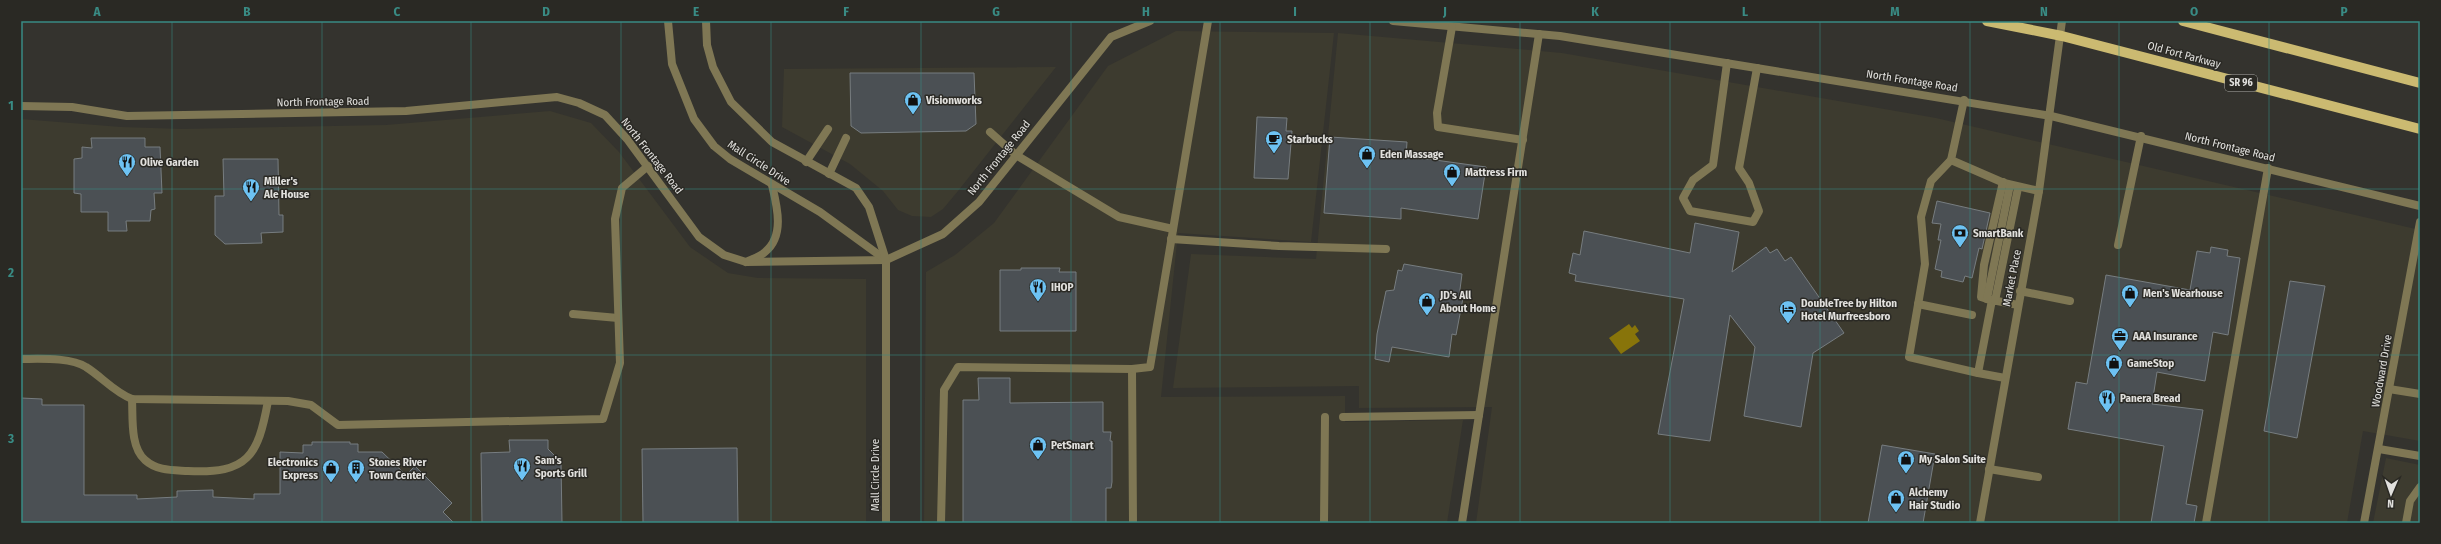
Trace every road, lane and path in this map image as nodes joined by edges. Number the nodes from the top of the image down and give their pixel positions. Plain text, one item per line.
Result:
1 (668, 21) edge
2 (706, 21) edge
3 (1150, 21) edge
4 (1208, 21) edge
5 (1393, 21) edge
6 (1987, 21) edge
7 (2062, 21) edge
8 (2183, 21) edge
9 (1452, 26) junction
10 (1539, 34) junction
11 (2062, 36) junction
12 (1727, 63) junction
13 (1757, 68) junction
14 (2420, 83) edge
15 (1964, 100) junction
16 (21, 106) edge
17 (2051, 116) junction
18 (828, 129) dead end
19 (2420, 129) edge
20 (990, 132) dead end
21 (2141, 136) junction
22 (846, 138) dead end
23 (1523, 140) junction
24 (1016, 155) junction
25 (1951, 160) junction
26 (806, 162) junction
27 (648, 166) junction
28 (2268, 168) junction
29 (829, 174) junction
30 (772, 185) junction
31 (2010, 185) junction
32 (2039, 191) junction
33 (2420, 206) edge
34 (2420, 222) edge
35 (1173, 229) junction
36 (1171, 239) junction
37 (2118, 245) dead end
38 (1386, 249) dead end
39 (886, 260) junction
40 (746, 262) junction
41 (2020, 291) junction
42 (1991, 300) junction
43 (2070, 302) dead end
44 (1918, 304) junction
45 (2018, 305) junction
46 (573, 314) dead end
47 (1972, 315) dead end
48 (618, 318) junction
49 (21, 359) edge
50 (1132, 369) junction
51 (1978, 373) junction
52 (2005, 378) junction
53 (2389, 389) junction
54 (2420, 394) edge
55 (132, 400) junction
56 (268, 401) junction
57 (1479, 415) junction
58 (1324, 417) dead end
59 (1343, 417) dead end
60 (2378, 449) junction
61 (2420, 456) edge
62 (1989, 469) junction
63 (2038, 477) dead end
64 (2420, 487) edge
65 (886, 523) edge
66 (940, 523) edge
67 (1133, 523) edge
68 (1324, 523) edge
69 (1462, 523) edge
70 (1980, 523) edge
71 (2206, 523) edge
72 (2364, 523) edge
73 (2406, 523) edge

1 - 30 street, Mall Circle Drive
2 - 26 street, Mall Circle Drive
3 - 24 street, North Frontage Road
4 - 35 street
5 - 9 street, North Frontage Road
6 - 11 main road, Old Fort Parkway / SR 96
7 - 11 street, Market Place
8 - 14 main road
9 - 10 street, North Frontage Road
9 - 23 street
10 - 12 street, North Frontage Road
10 - 23 street
11 - 17 street, Market Place
11 - 19 main road, Old Fort Parkway / SR 96
12 - 13 street, North Frontage Road
12 - 13 street
13 - 15 street, North Frontage Road
15 - 17 street, North Frontage Road
15 - 25 street
16 - 27 street, North Frontage Road
17 - 21 street, North Frontage Road
17 - 32 street, Market Place
18 - 26 street
20 - 24 street
21 - 28 street, North Frontage Road
21 - 37 street
22 - 29 street
23 - 57 street
24 - 35 street
24 - 39 street, North Frontage Road
25 - 31 street
25 - 44 street
26 - 29 street, Mall Circle Drive
27 - 40 street, North Frontage Road
27 - 48 street
28 - 33 street, North Frontage Road
28 - 71 street
29 - 39 street, Mall Circle Drive
30 - 39 street, Mall Circle Drive
30 - 40 street
31 - 32 street
31 - 42 street
31 - 42 street
32 - 41 street, Market Place
34 - 53 street, Woodward Drive
35 - 36 street
36 - 38 street
36 - 50 street
39 - 40 street, North Frontage Road
39 - 65 street, Mall Circle Drive
41 - 43 street
41 - 45 street, Market Place
42 - 45 street
42 - 51 street
44 - 47 street
44 - 51 street
45 - 52 street, Market Place
46 - 48 street
48 - 56 street
49 - 55 street
50 - 66 street
50 - 67 street
51 - 52 street
52 - 62 street, Market Place
53 - 54 street
53 - 60 street, Woodward Drive
55 - 56 street
55 - 56 street
57 - 59 street
57 - 69 street
58 - 68 street
60 - 61 street
60 - 72 street, Woodward Drive
62 - 63 street
62 - 70 street, Market Place
64 - 73 street

